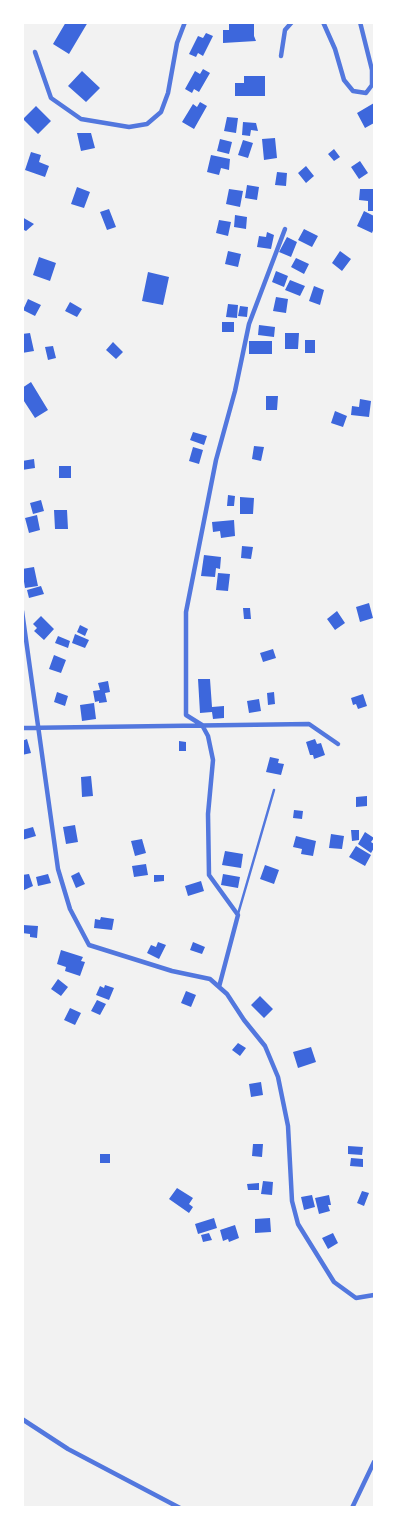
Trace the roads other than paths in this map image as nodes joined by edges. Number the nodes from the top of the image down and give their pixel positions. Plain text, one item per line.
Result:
1 (184, 22) edge
2 (292, 22) edge
3 (323, 22) edge
4 (360, 22) edge
5 (35, 52) dead end
6 (281, 56) dead end
7 (285, 229) dead end
8 (22, 611) edge
9 (202, 725) junction
10 (22, 728) edge
11 (38, 729) junction
12 (338, 744) dead end
13 (274, 790) dead end
14 (238, 915) junction
15 (219, 987) junction
16 (374, 1295) edge
17 (22, 1419) edge
18 (374, 1462) edge
19 (180, 1508) edge
20 (352, 1508) edge

1 - 5 street
2 - 6 street
3 - 4 street
7 - 9 street
8 - 11 street
9 - 11 street
9 - 12 street
9 - 14 street
10 - 11 street
11 - 15 street
13 - 14 lane
14 - 15 street
15 - 16 street
17 - 19 street
18 - 20 street

